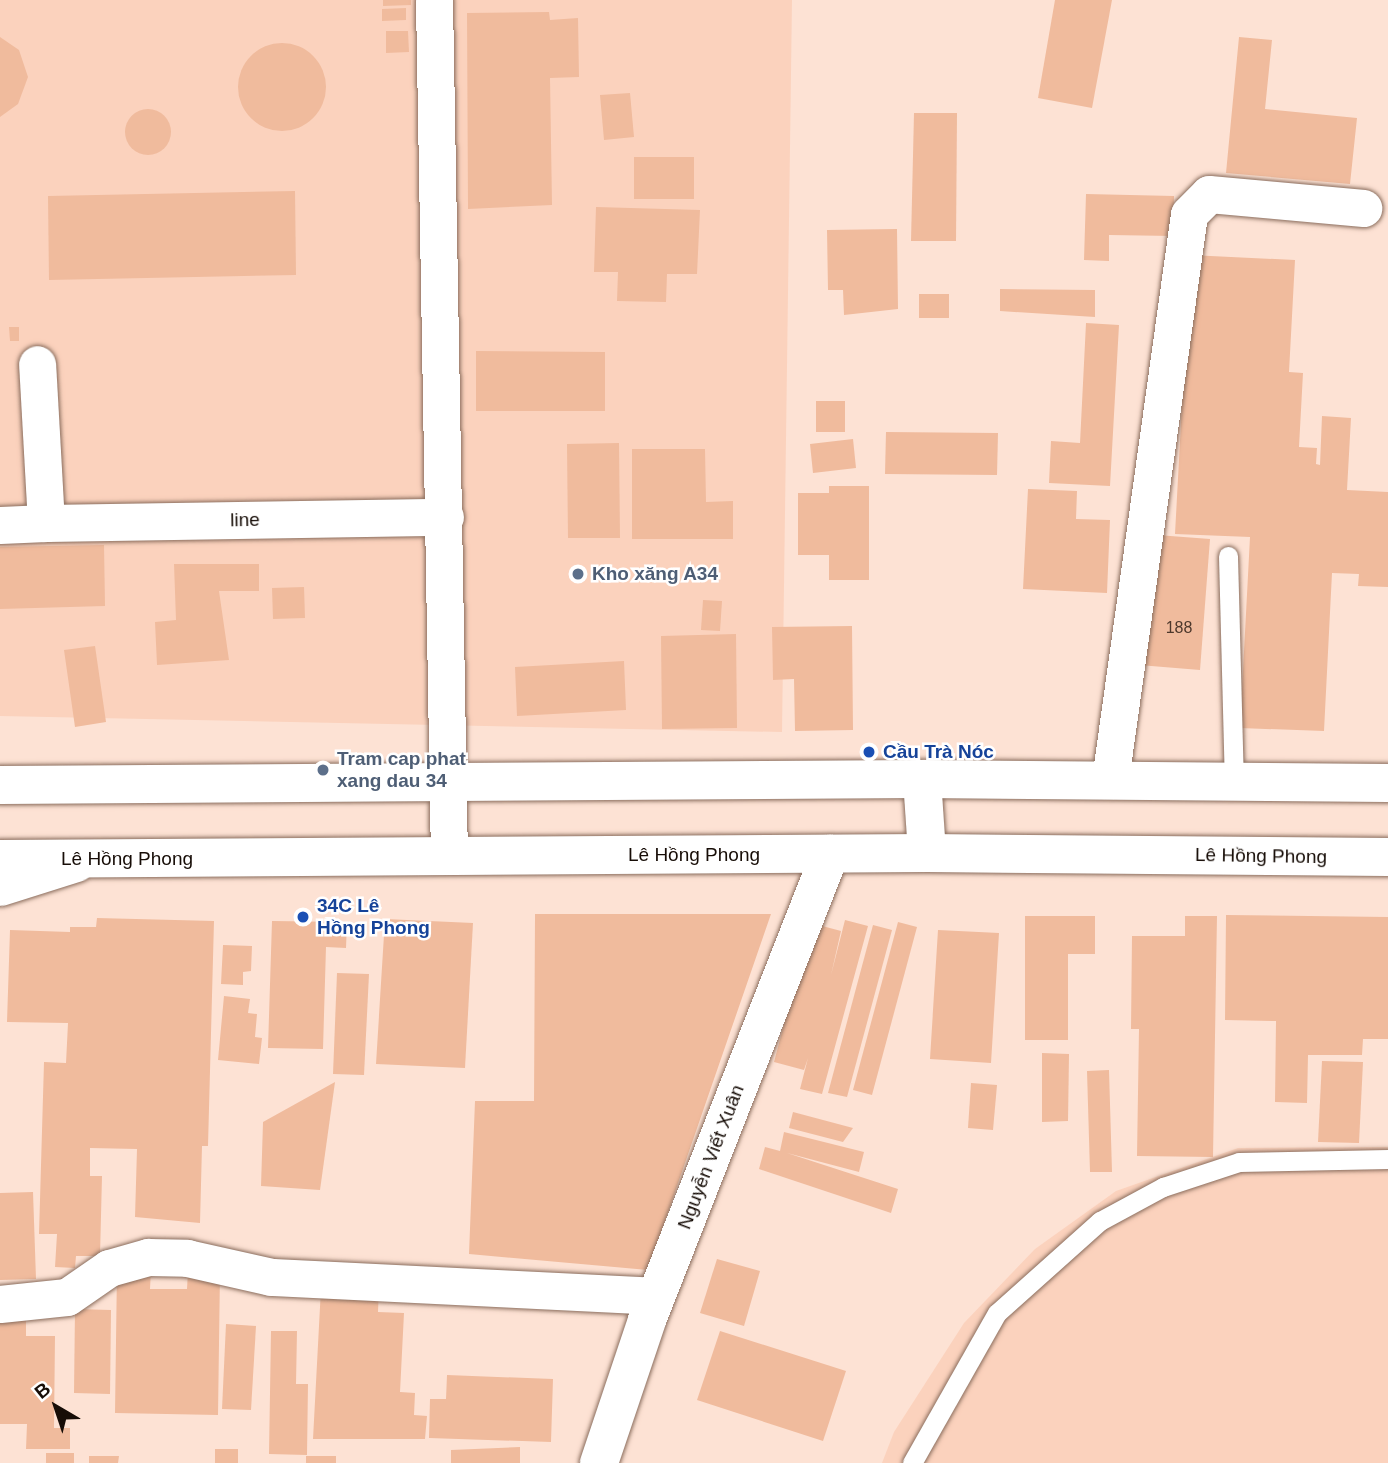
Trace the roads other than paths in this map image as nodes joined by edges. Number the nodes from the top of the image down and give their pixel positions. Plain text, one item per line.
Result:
1 (435, 0) edge
2 (1363, 208) dead end
3 (37, 364) dead end
4 (445, 517) junction
5 (46, 523) junction
6 (0, 526) edge
7 (1228, 556) dead end
8 (922, 779) junction
9 (1110, 780) junction
10 (1234, 781) junction
11 (447, 782) junction
12 (1388, 783) edge
13 (0, 785) edge
14 (830, 853) junction
15 (927, 853) junction
16 (449, 856) junction
17 (1388, 857) edge
18 (0, 859) edge
19 (86, 859) junction
20 (0, 887) edge
21 (1388, 1159) edge
22 (656, 1296) junction
23 (0, 1304) edge
24 (599, 1463) edge
25 (912, 1463) edge

1 - 4 street
2 - 9 street
3 - 5 street
4 - 5 street, line
4 - 11 street
5 - 6 street, line
7 - 10 lane
8 - 9 main road
8 - 11 main road
8 - 15 main road
9 - 10 main road
10 - 12 main road
11 - 13 main road
11 - 16 street
14 - 15 main road, Lê Hồng Phong
14 - 16 main road, Lê Hồng Phong
14 - 22 main road, Nguyễn Viết Xuân
15 - 17 main road, Lê Hồng Phong
16 - 19 main road, Lê Hồng Phong
18 - 19 main road, Lê Hồng Phong
19 - 20 street
21 - 25 lane
22 - 23 street
22 - 24 main road, Nguyễn Viết Xuân

